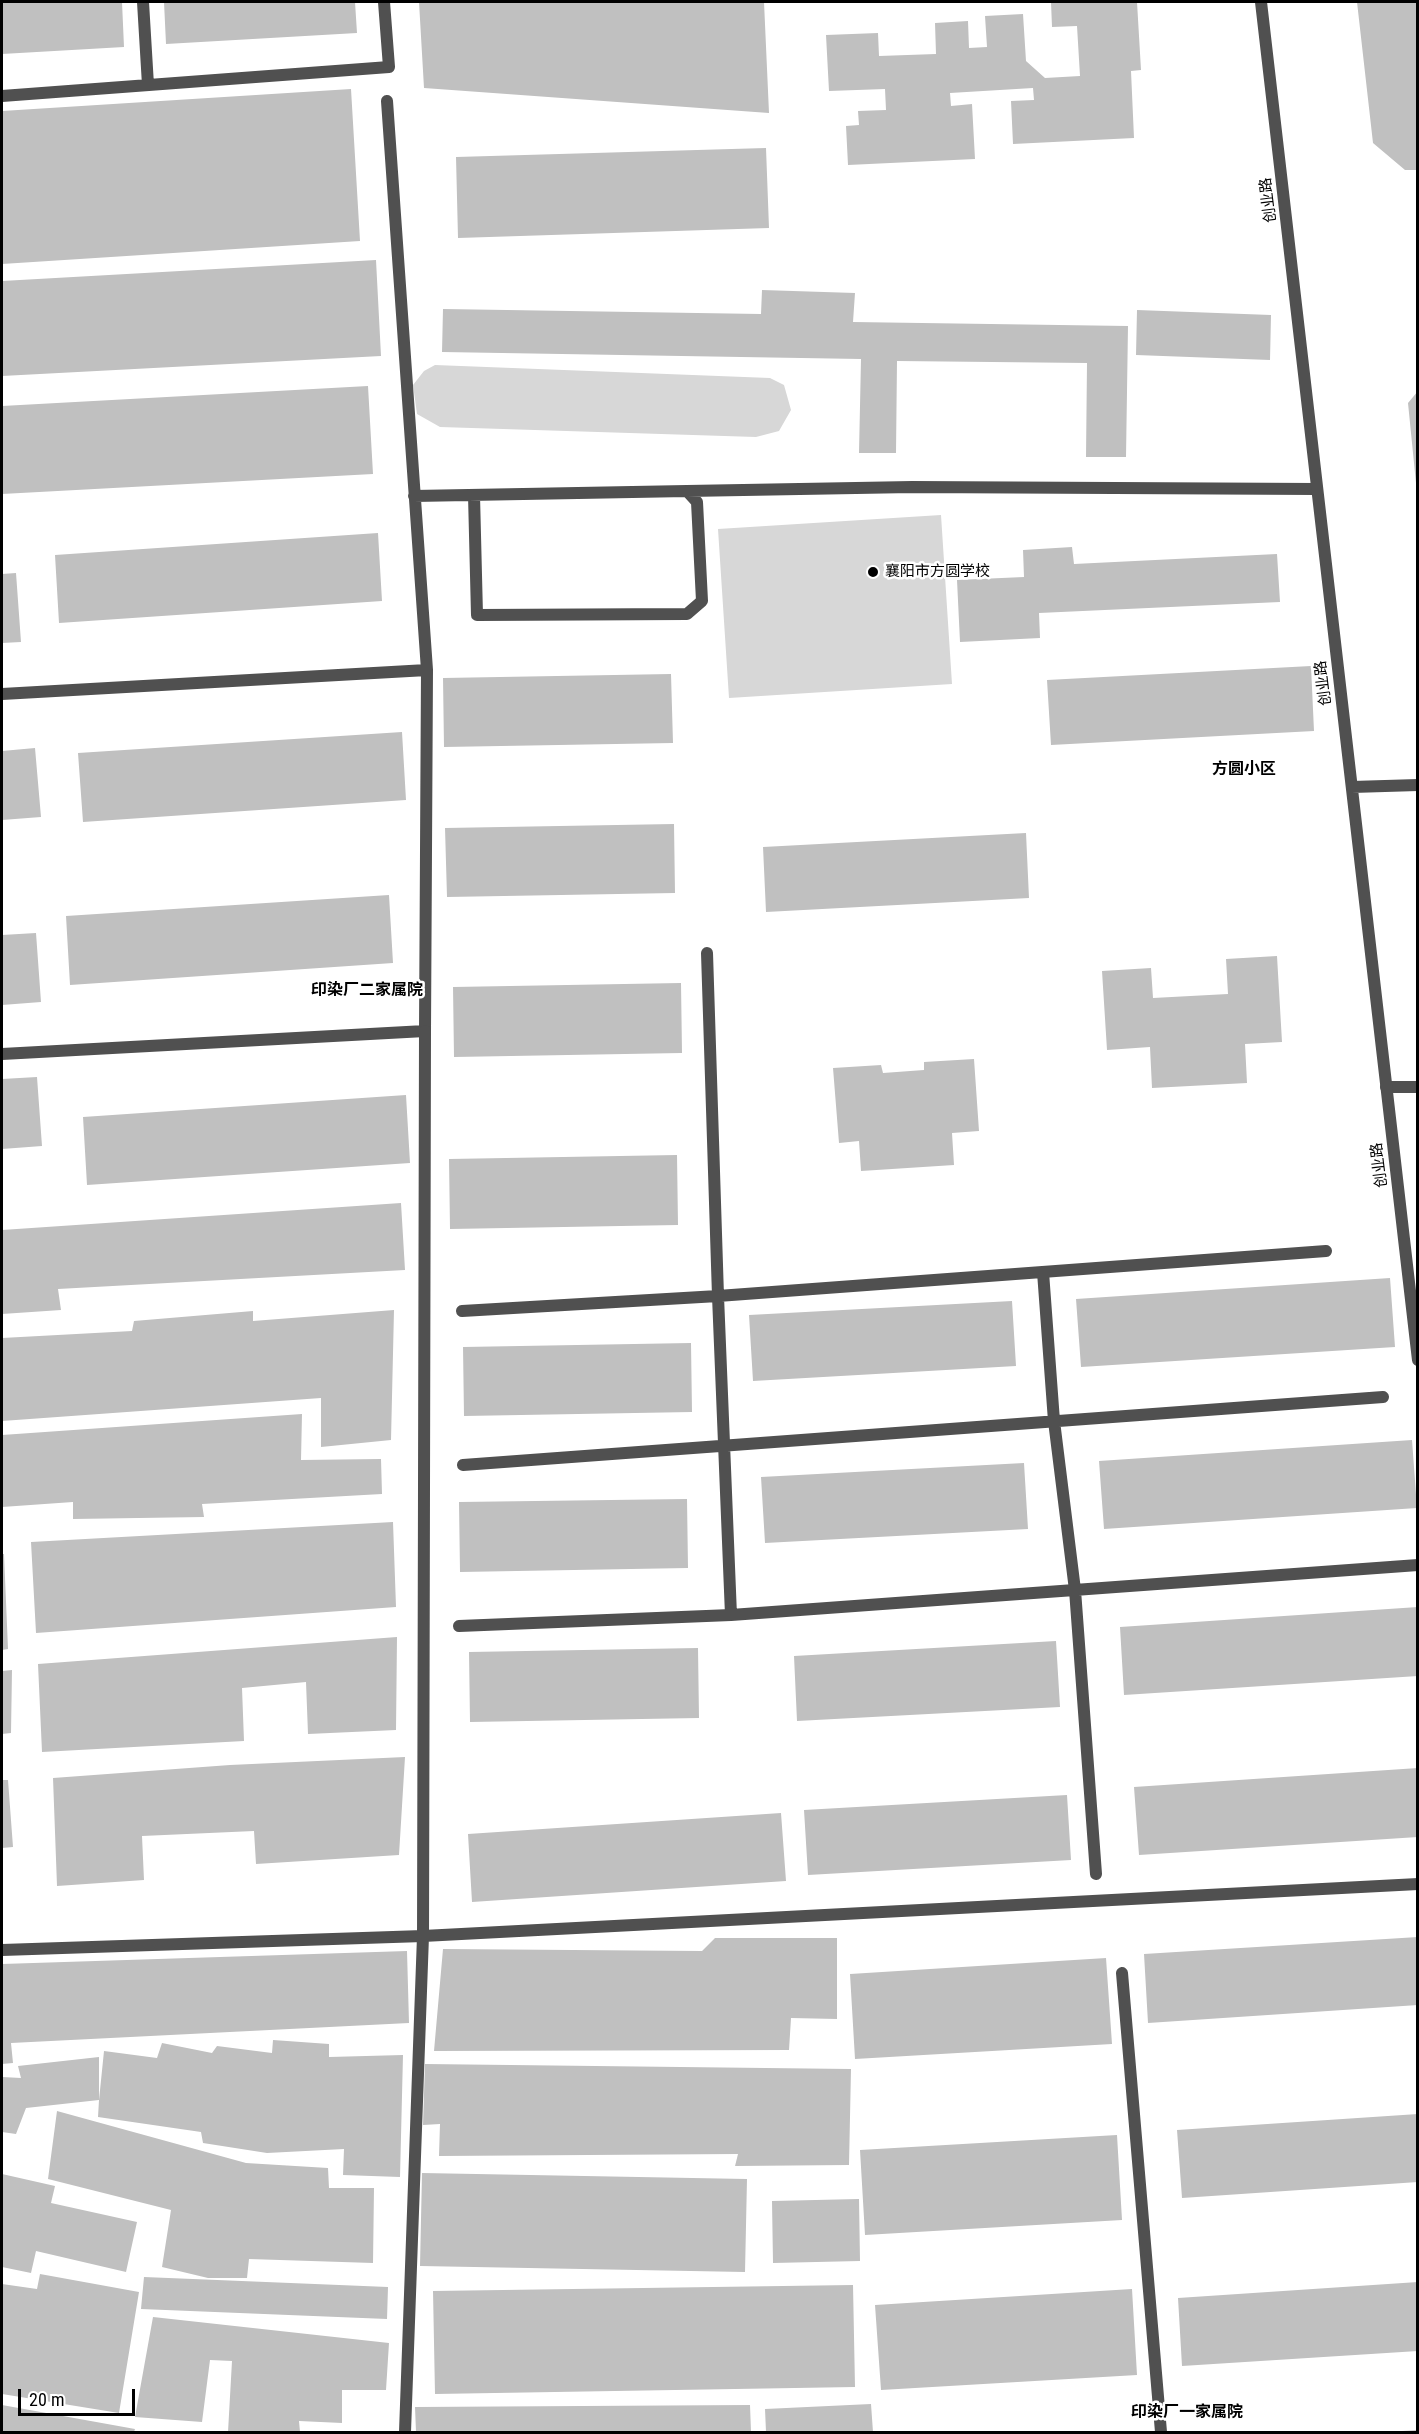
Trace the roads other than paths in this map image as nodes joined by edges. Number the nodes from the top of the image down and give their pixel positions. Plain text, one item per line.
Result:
1 (142, 2) edge
2 (384, 2) edge
3 (1261, 2) edge
4 (148, 85) junction
5 (2, 96) edge
6 (387, 100) dead end
7 (1317, 489) junction
8 (687, 491) junction
9 (474, 495) junction
10 (414, 496) junction
11 (427, 670) junction
12 (2, 694) edge
13 (1418, 785) edge
14 (1352, 787) junction
15 (707, 953) dead end
16 (426, 1031) junction
17 (2, 1054) edge
18 (1418, 1086) edge
19 (1386, 1087) junction
20 (1326, 1251) dead end
21 (1043, 1272) junction
22 (718, 1296) junction
23 (462, 1311) dead end
24 (1418, 1360) edge
25 (1383, 1397) dead end
26 (1054, 1421) junction
27 (724, 1446) junction
28 (463, 1465) dead end
29 (1418, 1565) edge
30 (1075, 1590) junction
31 (732, 1615) junction
32 (459, 1626) dead end
33 (1096, 1874) dead end
34 (1418, 1884) edge
35 (423, 1936) junction
36 (2, 1950) edge
37 (1122, 1973) dead end
38 (405, 2433) edge
39 (1161, 2433) edge

1 - 4 street
2 - 4 street
3 - 7 street, 创业路
4 - 5 street
6 - 10 street
7 - 8 street
7 - 14 street, 创业路
8 - 9 street
8 - 9 street
9 - 10 street
10 - 11 street
11 - 12 street
11 - 16 street
13 - 14 street
14 - 19 street, 创业路
15 - 22 street
16 - 17 street
16 - 35 street
18 - 19 street
19 - 24 street, 创业路
20 - 21 street
21 - 22 street
21 - 26 street
22 - 23 street
22 - 27 street
25 - 26 street
26 - 27 street
26 - 30 street
27 - 28 street
27 - 31 street
29 - 30 street
30 - 31 street
30 - 33 street
31 - 32 street
34 - 35 street
35 - 36 street
35 - 38 street
37 - 39 street

